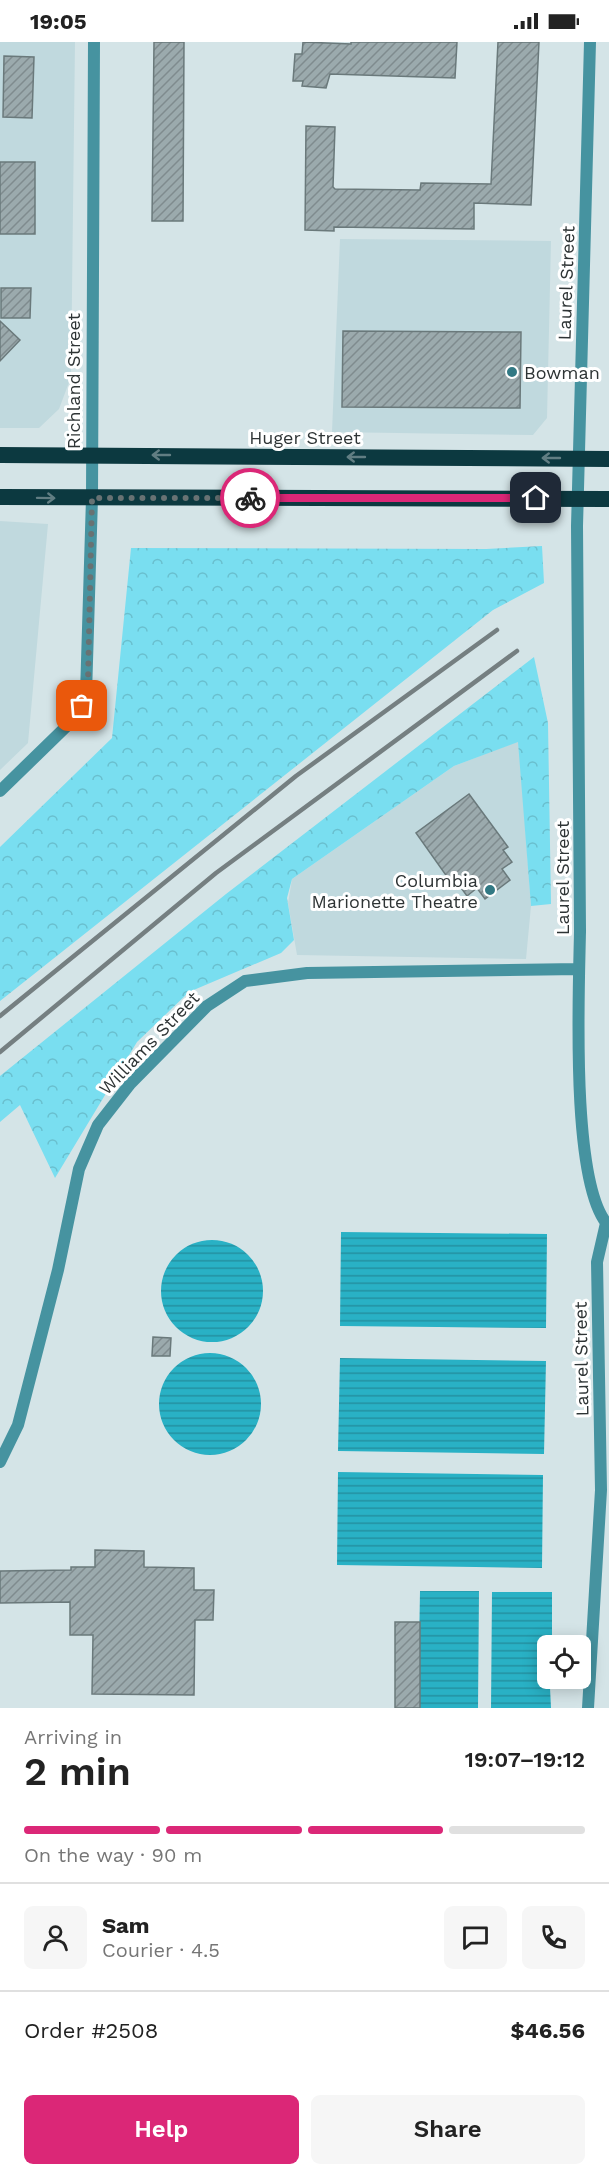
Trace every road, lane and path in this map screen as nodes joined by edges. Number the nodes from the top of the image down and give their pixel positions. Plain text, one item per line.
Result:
1 (94, 42) edge
2 (590, 42) edge
3 (0, 455) edge
4 (91, 455) junction
5 (579, 458) junction
6 (609, 459) edge
7 (0, 497) edge
8 (92, 498) junction
9 (578, 499) junction
10 (609, 499) edge
11 (0, 791) edge
12 (579, 969) junction
13 (607, 1224) edge
14 (0, 1462) edge
15 (588, 1708) edge

1 - 4 street, Richland Street
2 - 5 street, Laurel Street
3 - 4 highway, Huger Street
5 -> 4 highway, Huger Street
4 - 8 street, Richland Street
5 - 6 highway, Huger Street
5 - 9 street, Laurel Street
7 -> 8 highway
8 - 9 highway
8 - 11 street, Richland Street
9 - 10 highway
9 - 12 street, Laurel Street
12 - 13 street, Laurel Street
12 - 14 street, Williams Street
13 - 15 street, Laurel Street

